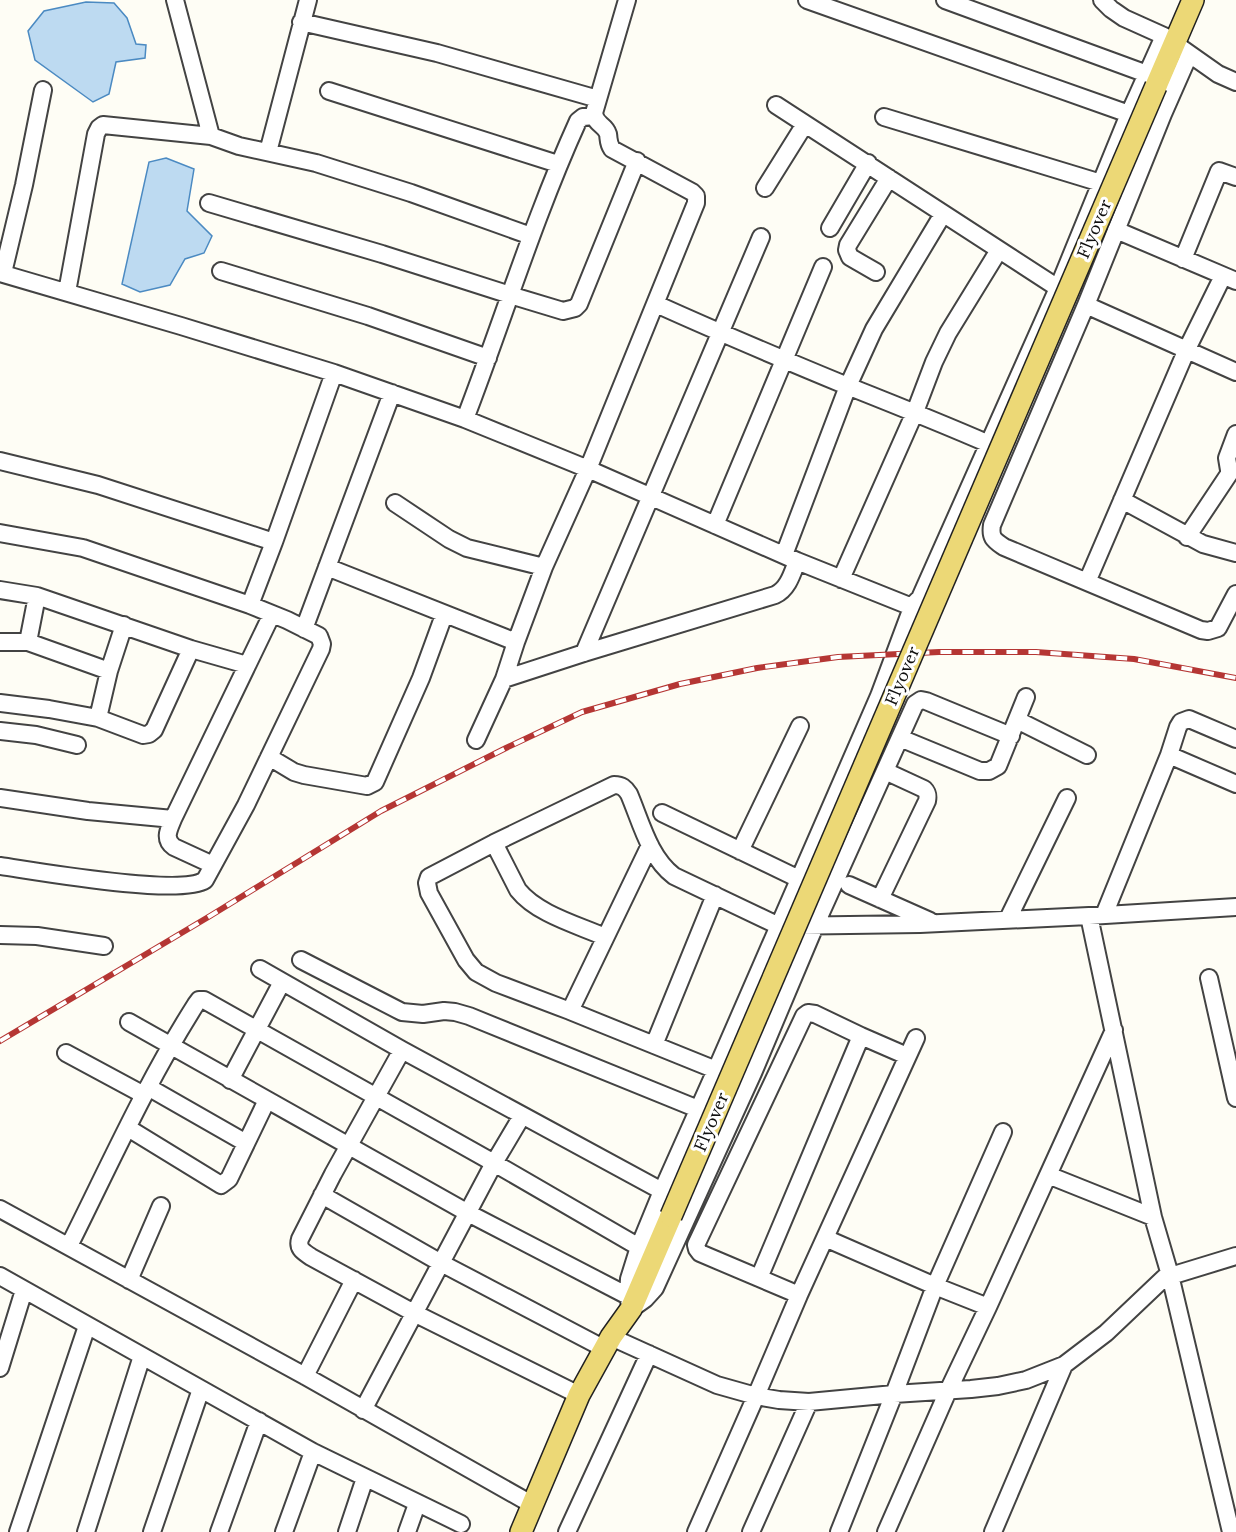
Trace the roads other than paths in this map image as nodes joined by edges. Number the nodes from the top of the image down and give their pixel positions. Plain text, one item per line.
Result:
1 (175, 0) edge
2 (308, 0) edge
3 (627, 0) edge
4 (807, 0) edge
5 (945, 0) edge
6 (1102, 0) edge
7 (1193, 0) edge
8 (301, 22) junction
9 (1176, 45) junction
10 (1151, 80) junction
11 (1236, 82) edge
12 (43, 90) dead end
13 (329, 91) dead end
14 (598, 99) junction
15 (776, 105) dead end
16 (1129, 114) junction
17 (594, 116) junction
18 (884, 117) dead end
19 (805, 124) junction
20 (211, 136) junction
21 (268, 152) junction
22 (637, 162) junction
23 (558, 164) junction
24 (868, 164) junction
25 (1236, 177) edge
26 (889, 178) junction
27 (1101, 183) junction
28 (765, 188) dead end
29 (209, 203) dead end
30 (944, 214) junction
31 (830, 228) dead end
32 (1116, 230) junction
33 (531, 236) junction
34 (761, 237) dead end
35 (999, 250) junction
36 (1183, 259) junction
37 (823, 267) dead end
38 (221, 271) dead end
39 (876, 272) dead end
40 (2, 273) edge
41 (1229, 278) edge
42 (1058, 288) junction
43 (67, 292) junction
44 (510, 295) junction
45 (656, 304) junction
46 (1086, 305) junction
47 (720, 333) junction
48 (1187, 349) junction
49 (488, 358) junction
50 (784, 359) junction
51 (1236, 372) edge
52 (334, 373) junction
53 (848, 386) junction
54 (392, 393) junction
55 (915, 412) junction
56 (465, 419) junction
57 (1236, 434) edge
58 (989, 444) junction
59 (0, 461) edge
60 (1232, 467) edge
61 (588, 469) junction
62 (650, 496) junction
63 (1122, 500) junction
64 (395, 503) dead end
65 (962, 504) junction
66 (715, 525) junction
67 (992, 525) junction
68 (0, 533) edge
69 (1187, 537) junction
70 (274, 542) junction
71 (1236, 553) edge
72 (790, 558) junction
73 (327, 567) junction
74 (544, 567) junction
75 (841, 579) junction
76 (1087, 582) junction
77 (0, 590) edge
78 (1236, 594) edge
79 (37, 596) junction
80 (250, 605) junction
81 (913, 605) junction
82 (272, 614) junction
83 (444, 615) junction
84 (124, 625) junction
85 (304, 629) junction
86 (0, 642) edge
87 (28, 642) junction
88 (516, 642) junction
89 (191, 649) junction
90 (584, 653) junction
91 (247, 665) junction
92 (109, 671) junction
93 (504, 679) junction
94 (1026, 697) dead end
95 (0, 703) edge
96 (98, 718) junction
97 (800, 726) dead end
98 (1014, 728) junction
99 (0, 731) edge
100 (900, 738) junction
101 (1236, 739) edge
102 (476, 740) dead end
103 (77, 745) dead end
104 (1087, 754) dead end
105 (1169, 755) junction
106 (269, 757) junction
107 (885, 771) junction
108 (1236, 784) edge
109 (0, 798) edge
110 (1067, 798) dead end
111 (662, 813) dead end
112 (173, 819) junction
113 (494, 843) junction
114 (650, 845) junction
115 (740, 851) junction
116 (213, 865) junction
117 (0, 866) edge
118 (799, 879) junction
119 (849, 885) dead end
120 (715, 895) junction
121 (880, 899) junction
122 (1236, 907) edge
123 (1096, 916) junction
124 (1008, 919) junction
125 (934, 923) junction
126 (779, 926) junction
127 (816, 926) junction
128 (0, 935) edge
129 (605, 937) junction
130 (104, 946) dead end
131 (301, 960) dead end
132 (260, 969) dead end
133 (1209, 978) dead end
134 (282, 982) junction
135 (570, 1011) junction
136 (129, 1022) dead end
137 (257, 1029) junction
138 (1114, 1030) junction
139 (861, 1036) junction
140 (916, 1038) dead end
141 (654, 1045) junction
142 (170, 1046) junction
143 (402, 1050) junction
144 (66, 1053) dead end
145 (908, 1056) junction
146 (716, 1070) junction
147 (230, 1080) junction
148 (146, 1091) junction
149 (377, 1098) junction
150 (1236, 1098) edge
151 (267, 1100) junction
152 (698, 1109) junction
153 (522, 1116) junction
154 (128, 1128) junction
155 (1003, 1132) dead end
156 (246, 1143) junction
157 (349, 1146) junction
158 (494, 1163) junction
159 (1047, 1174) junction
160 (662, 1191) junction
161 (322, 1195) junction
162 (161, 1206) dead end
163 (0, 1209) edge
164 (468, 1212) junction
165 (1153, 1217) junction
166 (825, 1238) junction
167 (69, 1246) junction
168 (639, 1246) junction
169 (1236, 1256) edge
170 (441, 1263) junction
171 (1170, 1275) junction
172 (0, 1276) edge
173 (759, 1278) junction
174 (129, 1280) junction
175 (354, 1281) junction
176 (935, 1286) junction
177 (24, 1290) junction
178 (799, 1295) junction
179 (629, 1302) junction
180 (988, 1307) junction
181 (414, 1313) junction
182 (87, 1326) junction
183 (608, 1343) junction
184 (649, 1354) junction
185 (142, 1356) junction
186 (1064, 1365) junction
187 (0, 1368) edge
188 (305, 1376) junction
189 (201, 1389) junction
190 (948, 1391) junction
191 (894, 1394) junction
192 (579, 1395) junction
193 (756, 1396) junction
194 (809, 1402) junction
195 (363, 1410) junction
196 (259, 1422) junction
197 (313, 1452) junction
198 (364, 1478) junction
199 (417, 1504) junction
200 (533, 1505) junction
201 (461, 1524) dead end
202 (18, 1532) edge
203 (86, 1532) edge
204 (152, 1532) edge
205 (219, 1532) edge
206 (284, 1532) edge
207 (347, 1532) edge
208 (407, 1532) edge
209 (521, 1532) edge
210 (567, 1532) edge
211 (696, 1532) edge
212 (751, 1532) edge
213 (839, 1532) edge
214 (886, 1532) edge
215 (993, 1532) edge
216 (1231, 1532) edge

1 - 20 street
2 - 8 street
3 - 14 street
4 - 16 street
5 - 10 street
6 - 9 street
7 - 9 main road, Flyover
8 - 14 street
8 - 21 street
9 - 10 main road, Flyover
9 - 11 street
9 - 32 street
10 - 16 street
10 - 179 main road, Flyover, bridge
12 - 40 street
13 - 23 street
14 - 17 street
15 - 19 street
16 - 27 street
17 - 22 street
17 - 23 street
18 - 27 street
19 - 24 street
19 - 28 street
20 - 21 street
20 - 43 street
21 - 33 street
22 - 44 street
22 - 45 street
23 - 33 street
24 - 26 street
24 - 31 street
25 - 36 street
26 - 30 street
26 - 39 street
27 - 42 street
29 - 44 street
30 - 35 street
30 - 53 street
32 - 36 street
32 - 46 street
33 - 44 street
34 - 47 street
35 - 42 street
35 - 55 street
36 - 41 street
37 - 50 street
38 - 49 street
40 - 43 street
41 - 48 street
42 - 58 street
43 - 52 street
44 - 49 street
45 - 47 street
45 - 61 street
46 - 48 street
46 - 67 street
47 - 50 street
47 - 62 street
48 - 51 street
48 - 63 street
49 - 56 street
50 - 53 street
50 - 66 street
52 - 54 street
52 - 70 street
53 - 55 street
53 - 72 street
54 - 56 street
54 - 73 street
55 - 58 street
55 - 75 street
56 - 61 street
57 - 60 street
58 - 65 street
59 - 70 street
60 - 69 street
61 - 62 street
61 - 74 street
62 - 66 street
62 - 90 street
63 - 69 street
63 - 76 street
64 - 74 street
65 - 67 street
65 - 81 street
66 - 72 street
67 - 76 street
68 - 80 street
69 - 71 street
70 - 80 street
72 - 75 street
72 - 90 street
73 - 83 street
73 - 85 street
74 - 88 street
75 - 81 street
76 - 78 street
77 - 79 street
79 - 84 street
79 - 87 street
80 - 82 street
81 - 118 street
82 - 85 street
82 - 91 street
83 - 88 street
83 - 106 street
84 - 89 street
84 - 92 street
85 - 106 street
86 - 87 street
87 - 92 street
88 - 93 street
89 - 91 street
89 - 96 street
90 - 93 street
91 - 112 street
92 - 96 street
93 - 102 street
94 - 98 street
95 - 96 street
97 - 115 street
98 - 100 street
98 - 100 street
98 - 104 street
99 - 103 street
100 - 107 street
101 - 105 street
105 - 108 street
105 - 123 street
106 - 116 street
107 - 121 street
107 - 127 street
109 - 112 street
110 - 124 street
111 - 115 street
112 - 116 street
113 - 114 street
113 - 129 street
113 - 135 street
114 - 120 street
114 - 129 street
115 - 118 street
116 - 117 street
118 - 126 street
119 - 121 street
120 - 126 street
120 - 141 street
121 - 125 street
122 - 123 street
123 - 124 street
123 - 138 street
124 - 125 street
125 - 127 street
126 - 127 street
126 - 146 street
127 - 179 street
128 - 130 street
129 - 135 street
131 - 152 street
132 - 134 street
133 - 150 street
134 - 137 street
134 - 143 street
135 - 141 street
136 - 142 street
137 - 142 street
137 - 147 street
137 - 149 street
138 - 159 street
138 - 165 street
139 - 145 street
139 - 173 street
139 - 173 street
140 - 145 street
141 - 146 street
142 - 147 street
142 - 148 street
143 - 149 street
143 - 153 street
144 - 148 street
145 - 166 street
146 - 152 street
147 - 151 street
148 - 154 street
148 - 156 street
149 - 157 street
149 - 158 street
151 - 156 street
151 - 157 street
152 - 160 street
153 - 158 street
153 - 160 street
154 - 156 street
154 - 167 street
155 - 176 street
157 - 161 street
157 - 164 street
158 - 164 street
158 - 168 street
159 - 165 street
159 - 180 street
160 - 168 street
161 - 170 street
161 - 175 street
162 - 174 street
163 - 167 street
164 - 170 street
164 - 179 street
165 - 171 street
166 - 176 street
166 - 178 street
167 - 174 street
168 - 179 street
169 - 171 street
170 - 181 street
170 - 183 street
171 - 186 street
171 - 216 street
172 - 177 street
173 - 178 street
174 - 188 street
175 - 181 street
175 - 188 street
176 - 180 street
176 - 191 street
177 - 182 street
177 - 187 street
178 - 193 street
179 - 183 main road, Flyover
180 - 190 street
181 - 192 street
181 - 195 street
182 - 185 street
182 - 202 street
183 - 184 street
183 - 192 main road, Flyover
184 - 193 street
184 - 210 street
185 - 189 street
185 - 203 street
186 - 190 street
186 - 215 street
188 - 195 street
189 - 196 street
189 - 204 street
190 - 191 street
190 - 214 street
191 - 194 street
191 - 213 street
192 - 200 main road, Flyover
193 - 194 street
193 - 211 street
194 - 212 street
195 - 200 street
196 - 197 street
196 - 205 street
197 - 198 street
197 - 206 street
198 - 199 street
198 - 207 street
199 - 201 street
199 - 208 street
200 - 209 main road, Flyover

